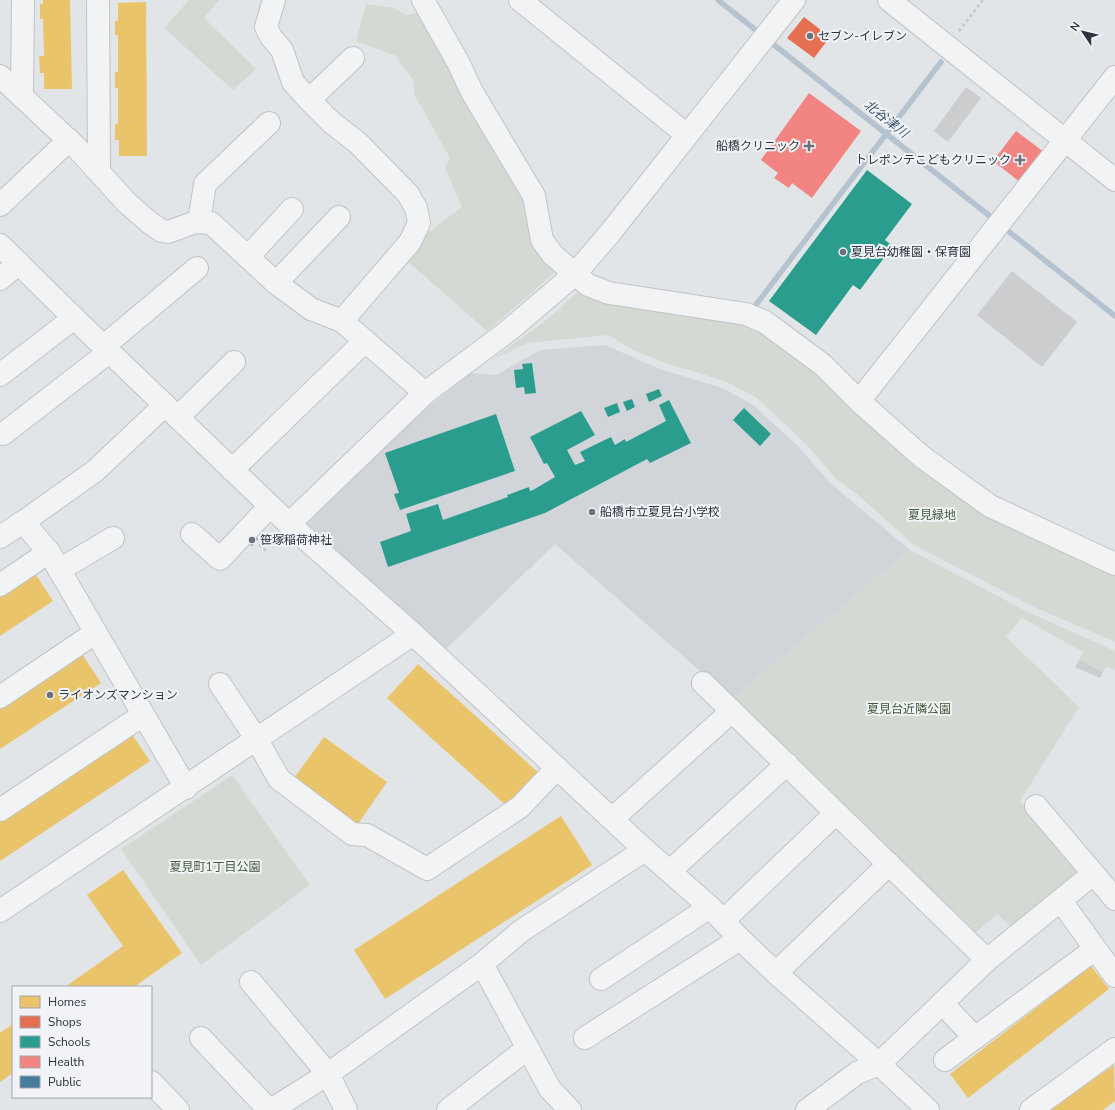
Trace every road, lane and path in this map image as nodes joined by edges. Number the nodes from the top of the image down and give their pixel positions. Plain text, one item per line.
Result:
1 (23, 0) edge
2 (98, 0) edge
3 (274, 0) edge
4 (423, 0) edge
5 (520, 0) edge
6 (794, 0) edge
7 (889, 0) edge
8 (983, 0) edge
9 (948, 46) junction
10 (353, 58) dead end
11 (0, 76) edge
12 (1115, 77) edge
13 (22, 96) junction
14 (309, 100) junction
15 (269, 123) dead end
16 (687, 135) junction
17 (69, 140) junction
18 (1065, 140) junction
19 (99, 170) junction
20 (1115, 180) edge
21 (0, 205) edge
22 (292, 209) dead end
23 (339, 217) dead end
24 (199, 222) junction
25 (0, 245) edge
26 (248, 257) junction
27 (19, 263) junction
28 (197, 268) dead end
29 (575, 274) junction
30 (0, 279) edge
31 (276, 283) junction
32 (74, 318) junction
33 (342, 321) junction
34 (365, 341) junction
35 (107, 349) junction
36 (234, 362) dead end
37 (0, 375) edge
38 (425, 393) junction
39 (859, 401) junction
40 (172, 411) junction
41 (3, 434) dead end
42 (232, 470) junction
43 (270, 506) junction
44 (23, 522) junction
45 (289, 524) junction
46 (192, 534) dead end
47 (0, 537) edge
48 (113, 538) dead end
49 (256, 543) dead end
50 (267, 552) dead end
51 (54, 561) junction
52 (1115, 564) edge
53 (0, 585) edge
54 (95, 634) junction
55 (413, 634) junction
56 (703, 683) dead end
57 (220, 684) dead end
58 (0, 697) edge
59 (732, 711) junction
60 (143, 715) junction
61 (257, 740) junction
62 (787, 764) junction
63 (557, 768) junction
64 (186, 788) junction
65 (1036, 806) dead end
66 (0, 810) edge
67 (836, 813) junction
68 (612, 819) junction
69 (645, 850) junction
70 (889, 864) junction
71 (670, 872) junction
72 (1093, 874) junction
73 (1115, 899) edge
74 (1061, 901) junction
75 (1, 908) edge
76 (716, 914) junction
77 (740, 939) junction
78 (1095, 949) junction
79 (987, 960) junction
80 (482, 964) junction
81 (776, 974) junction
82 (1115, 976) edge
83 (601, 979) dead end
84 (251, 982) dead end
85 (942, 1003) junction
86 (201, 1038) dead end
87 (585, 1038) dead end
88 (975, 1038) junction
89 (528, 1048) junction
90 (1115, 1049) edge
91 (945, 1060) dead end
92 (880, 1064) junction
93 (328, 1074) junction
94 (152, 1083) edge
95 (833, 1102) edge
96 (178, 1110) edge
97 (270, 1110) edge
98 (346, 1110) edge
99 (448, 1110) edge
100 (570, 1110) edge
101 (806, 1110) edge
102 (928, 1110) edge
103 (1031, 1110) edge

1 - 13 street
2 - 19 street
3 - 14 street
4 - 29 street
5 - 16 street
6 - 16 street
7 - 9 street
8 - 9 path
9 - 18 street
10 - 14 street
11 - 13 street
12 - 18 street
13 - 17 street
14 - 33 street
15 - 24 street
16 - 29 street
17 - 19 street
17 - 21 street
18 - 20 street
18 - 39 street
19 - 24 street
22 - 26 street
23 - 31 street
24 - 26 street
25 - 27 street
26 - 31 street
27 - 30 street
27 - 32 street
28 - 35 street
29 - 38 street
29 - 39 street
31 - 33 street
32 - 35 street
32 - 37 street
33 - 34 street
34 - 38 street
34 - 42 street
35 - 40 street
35 - 41 street
36 - 40 street
38 - 45 street
39 - 52 street
40 - 42 street
40 - 44 street
42 - 43 street
43 - 45 street
43 - 46 street
44 - 47 street
44 - 51 street
45 - 55 street
48 - 51 street
49 - 50 path
51 - 53 street
51 - 54 street
54 - 58 street
54 - 60 street
55 - 61 street
55 - 63 street
56 - 59 street
57 - 61 street
59 - 62 street
59 - 68 street
60 - 64 street
60 - 66 street
61 - 63 street
61 - 64 street
62 - 67 street
62 - 71 street
63 - 68 street
64 - 75 street
65 - 72 street
67 - 70 street
67 - 76 street
68 - 69 street
69 - 71 street
69 - 80 street
70 - 79 street
70 - 81 street
71 - 76 street
72 - 73 street
72 - 74 street
74 - 78 street
74 - 79 street
76 - 77 street
76 - 83 street
77 - 81 street
77 - 87 street
78 - 82 street
78 - 88 street
79 - 85 street
80 - 89 street
80 - 93 street
81 - 92 street
84 - 93 street
85 - 88 street
85 - 92 street
86 - 97 street
88 - 91 street
89 - 99 street
89 - 100 street
90 - 103 street
92 - 95 street
92 - 102 street
93 - 97 street
93 - 98 street
94 - 96 street
95 - 101 street

